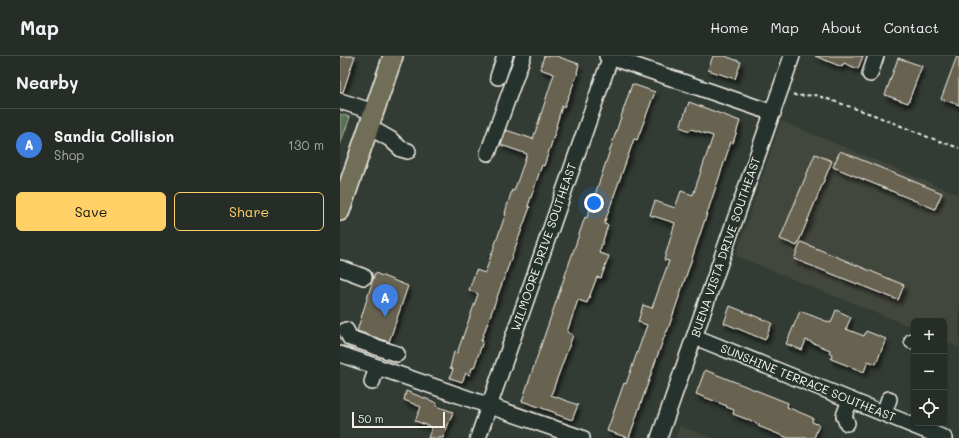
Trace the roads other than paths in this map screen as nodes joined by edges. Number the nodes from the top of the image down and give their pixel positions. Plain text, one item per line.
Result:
1 (393, 56) edge
2 (505, 56) edge
3 (523, 56) edge
4 (610, 56) edge
5 (792, 56) edge
6 (876, 56) edge
7 (870, 74) dead end
8 (498, 77) dead end
9 (340, 101) edge
10 (773, 113) junction
11 (371, 120) junction
12 (408, 151) dead end
13 (488, 153) dead end
14 (340, 211) edge
15 (340, 268) edge
16 (364, 276) dead end
17 (346, 330) dead end
18 (695, 337) junction
19 (340, 354) edge
20 (384, 369) junction
21 (372, 382) dead end
22 (889, 399) dead end
23 (850, 400) junction
24 (489, 406) junction
25 (884, 413) junction
26 (846, 423) dead end
27 (922, 430) edge
28 (478, 438) edge
29 (582, 438) edge
30 (660, 438) edge
31 (944, 438) edge

1 - 11 main road
2 - 8 street
3 - 13 street
4 - 10 street
4 - 24 street, WILMOORE DRIVE SOUTHEAST
5 - 10 street, BUENA VISTA DRIVE SOUTHEAST
6 - 7 street
9 - 11 street
10 - 18 street, BUENA VISTA DRIVE SOUTHEAST
11 - 12 street
11 - 14 main road
15 - 16 street
17 - 20 street
18 - 23 street, SUNSHINE TERRACE SOUTHEAST
18 - 30 street, BUENA VISTA DRIVE SOUTHEAST
19 - 20 street
20 - 21 street
20 - 24 street
22 - 25 street
23 - 25 street, SUNSHINE TERRACE SOUTHEAST
23 - 26 street
24 - 28 street, WILMOORE DRIVE SOUTHEAST
24 - 29 street
25 - 27 street, SUNSHINE TERRACE SOUTHEAST
27 - 31 street, SUNSHINE TERRACE SOUTHEAST

